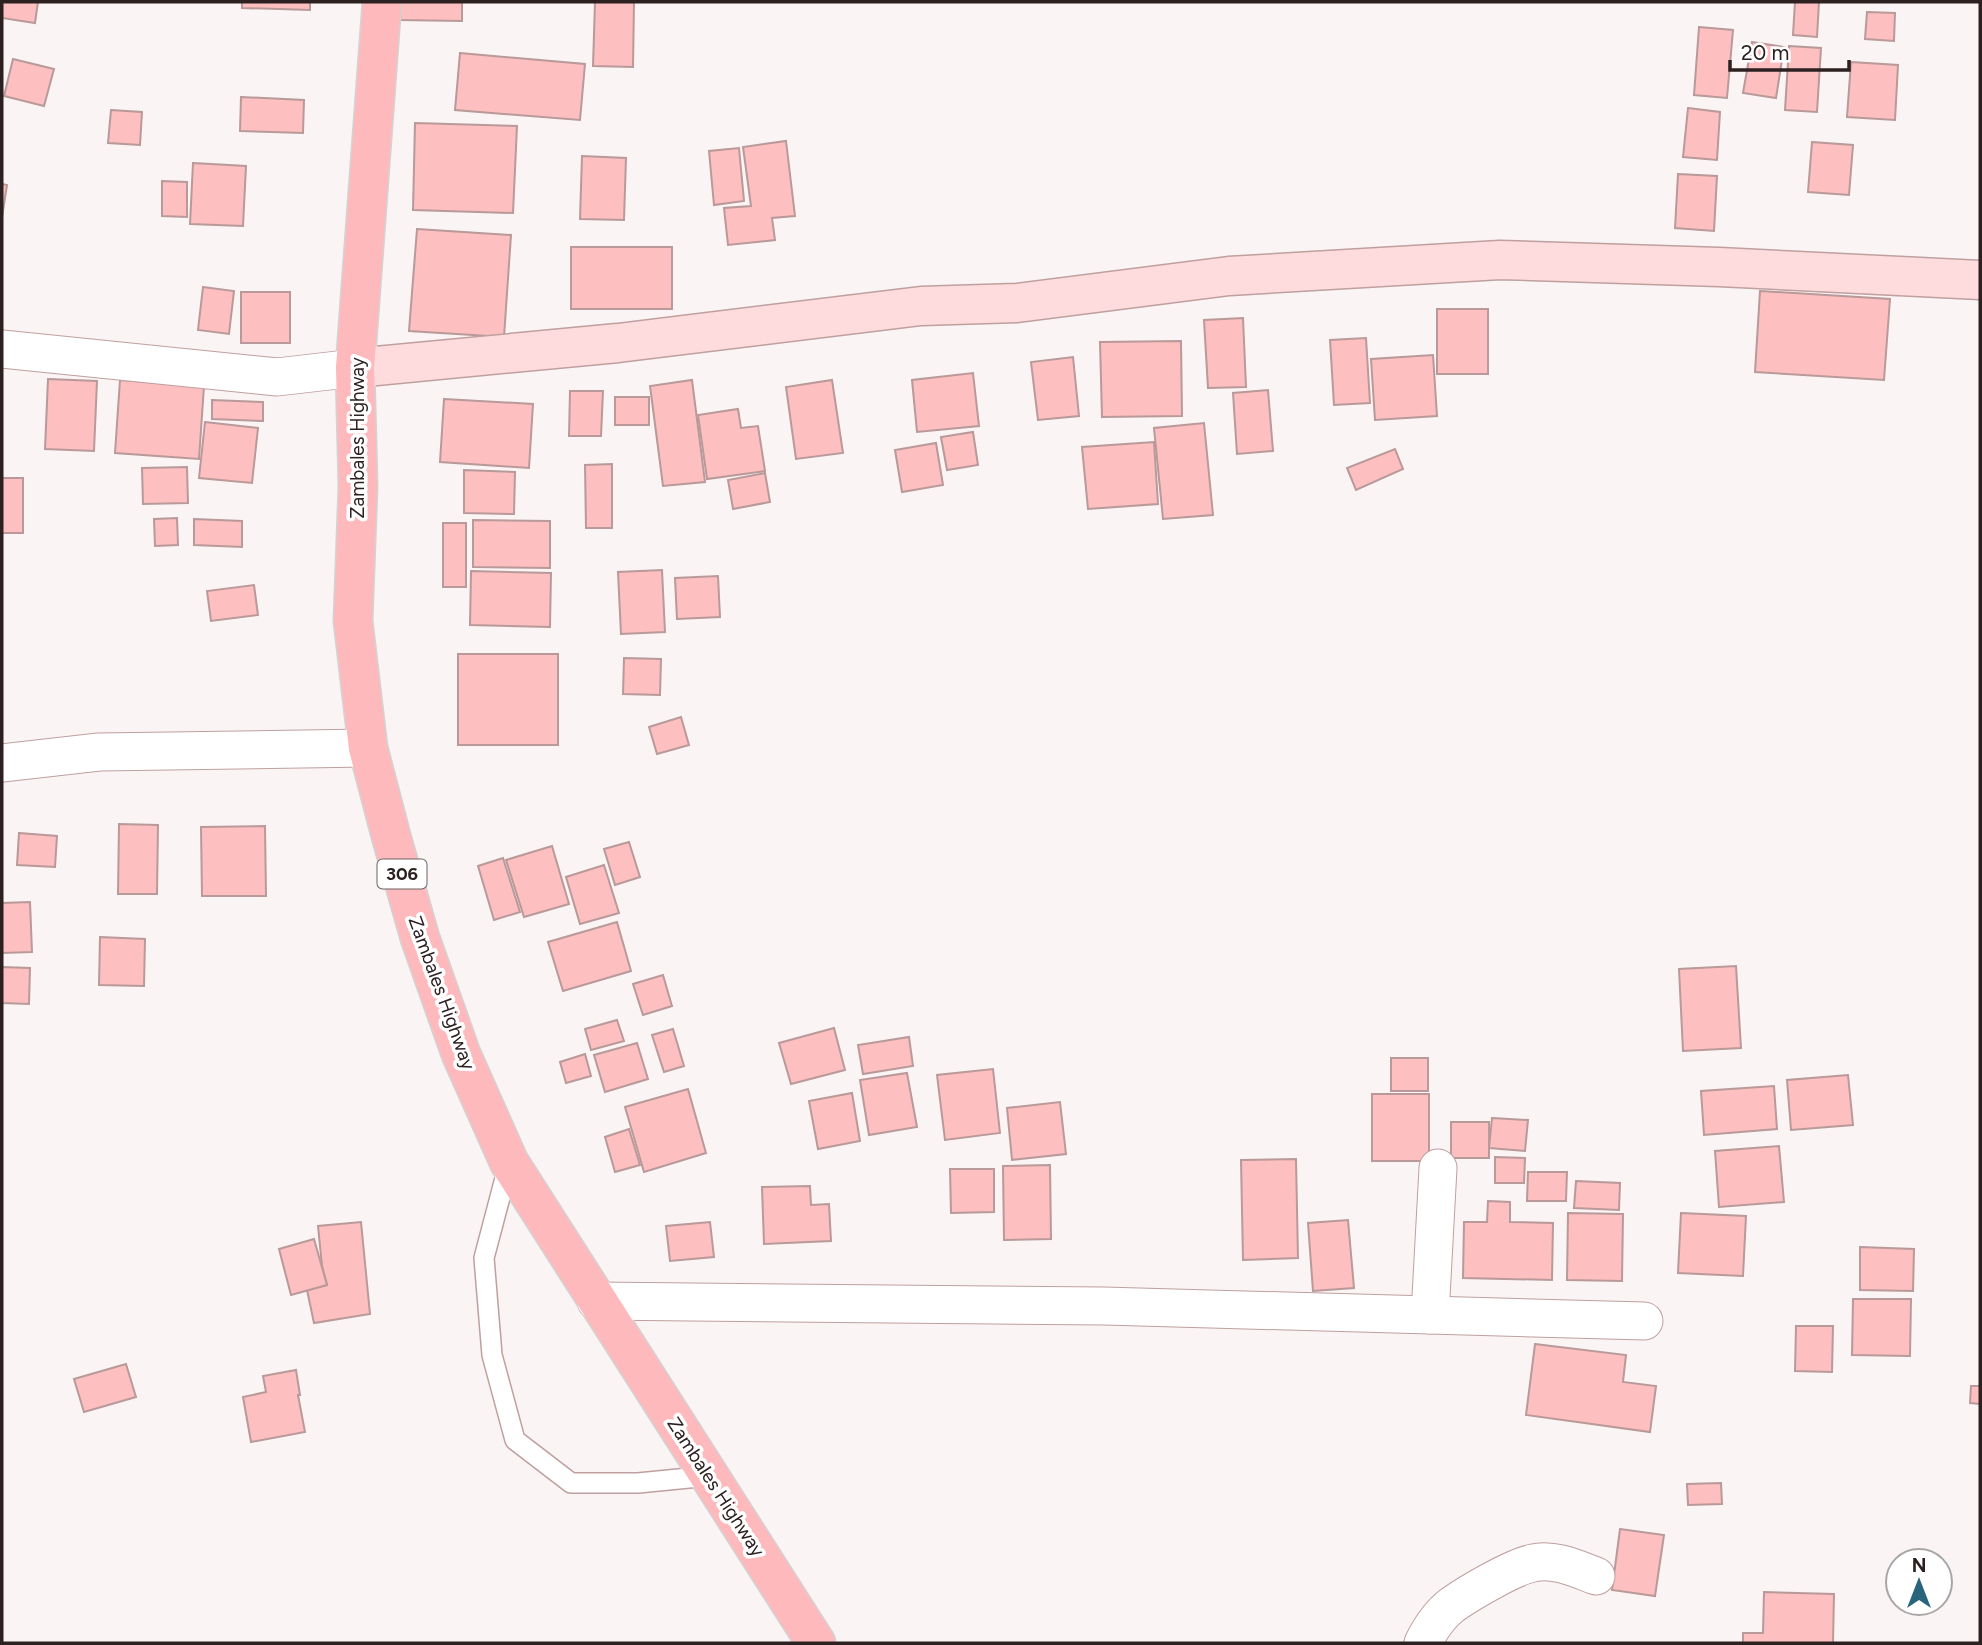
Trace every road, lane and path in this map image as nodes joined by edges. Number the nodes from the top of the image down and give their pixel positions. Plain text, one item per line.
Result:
1 (382, 2) edge
2 (1980, 272) edge
3 (1980, 280) edge
4 (2, 349) edge
5 (355, 368) junction
6 (368, 748) junction
7 (2, 763) edge
8 (509, 1162) junction
9 (1438, 1168) dead end
10 (596, 1301) junction
11 (1430, 1315) junction
12 (1644, 1321) dead end
13 (709, 1476) junction
14 (1596, 1576) dead end
15 (816, 1643) edge
16 (1423, 1643) edge

1 - 5 main road, Zambales Highway / 306
2 - 3 street
3 - 5 street
4 - 5 street
5 - 6 main road, Zambales Highway / 306
6 - 7 street
6 - 8 main road, Zambales Highway / 306
8 - 10 main road, Zambales Highway / 306
8 - 13 lane
9 - 11 street
10 - 11 street
10 - 13 main road, Zambales Highway / 306
11 - 12 street
13 - 15 main road, Zambales Highway / 306
14 - 16 street

